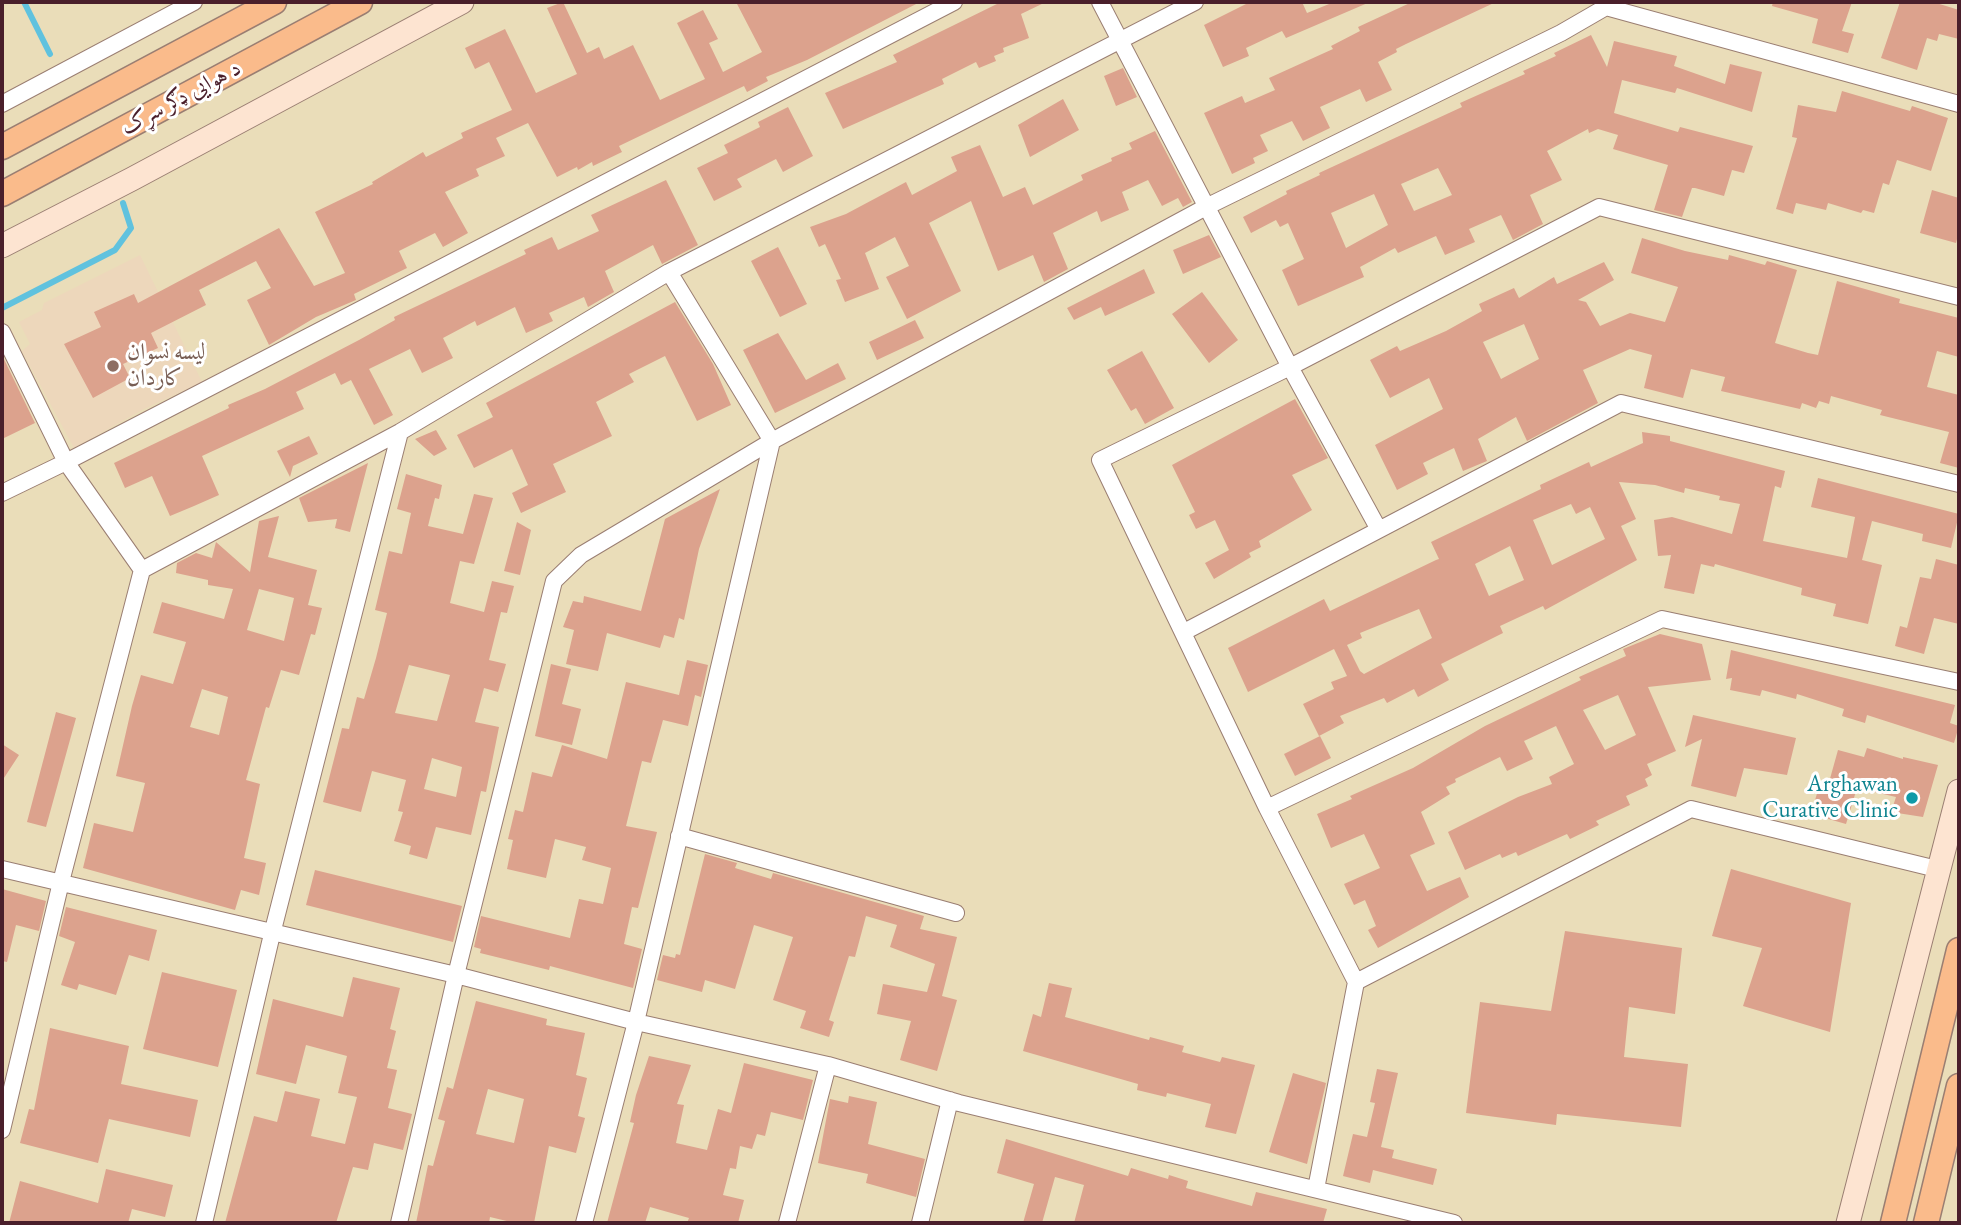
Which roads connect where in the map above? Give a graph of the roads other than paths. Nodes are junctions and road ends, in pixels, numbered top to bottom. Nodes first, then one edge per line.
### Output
1 (194, 2) edge
2 (274, 2) edge
3 (360, 2) edge
4 (462, 2) edge
5 (954, 2) edge
6 (1100, 2) edge
7 (1195, 2) edge
8 (1120, 40) junction
9 (2, 104) edge
10 (1959, 104) edge
11 (2, 147) edge
12 (2, 194) edge
13 (1206, 207) junction
14 (2, 246) edge
15 (669, 272) junction
16 (1959, 297) edge
17 (2, 332) edge
18 (1290, 367) junction
19 (400, 432) junction
20 (772, 440) junction
21 (66, 463) junction
22 (1959, 484) edge
23 (2, 493) edge
24 (1378, 528) junction
25 (142, 570) junction
26 (1184, 632) junction
27 (1959, 682) edge
28 (1959, 791) edge
29 (1267, 808) junction
30 (679, 836) junction
31 (2, 869) edge
32 (1941, 870) junction
33 (61, 883) junction
34 (956, 913) dead end
35 (272, 934) junction
36 (1959, 950) edge
37 (456, 975) junction
38 (1356, 982) junction
39 (636, 1022) junction
40 (828, 1065) junction
41 (1959, 1086) edge
42 (950, 1100) junction
43 (2, 1130) edge
44 (1316, 1189) junction
45 (204, 1223) edge
46 (399, 1223) edge
47 (584, 1223) edge
48 (787, 1223) edge
49 (920, 1223) edge
50 (1454, 1223) edge
51 (1849, 1223) edge
52 (1894, 1223) edge
53 (1926, 1223) edge

1 - 9 street
2 - 11 main road, د هوایی ډګر سړک
3 - 12 main road, د هوایی ډګر سړک
4 - 14 street
5 - 21 street
6 - 8 street
7 - 8 street
8 - 13 street
8 - 15 street
10 - 13 street
13 - 18 street
13 - 20 street
15 - 19 street
15 - 20 street
16 - 18 street
17 - 21 street
18 - 24 street
18 - 26 street
19 - 25 street
19 - 35 street
20 - 30 street
20 - 37 street
21 - 23 street
21 - 25 street
22 - 24 street
24 - 26 street
25 - 33 street
26 - 29 street
27 - 29 street
28 - 32 street
29 - 38 street
30 - 34 street
30 - 39 street
31 - 33 street
32 - 38 street
32 - 51 street
33 - 35 street
33 - 43 street
35 - 37 street
35 - 45 street
36 - 52 main road
37 - 39 street
37 - 46 street
38 - 44 street
39 - 40 street
39 - 47 street
40 - 42 street
40 - 48 street
41 - 53 main road
42 - 44 street
42 - 49 street
44 - 50 street

